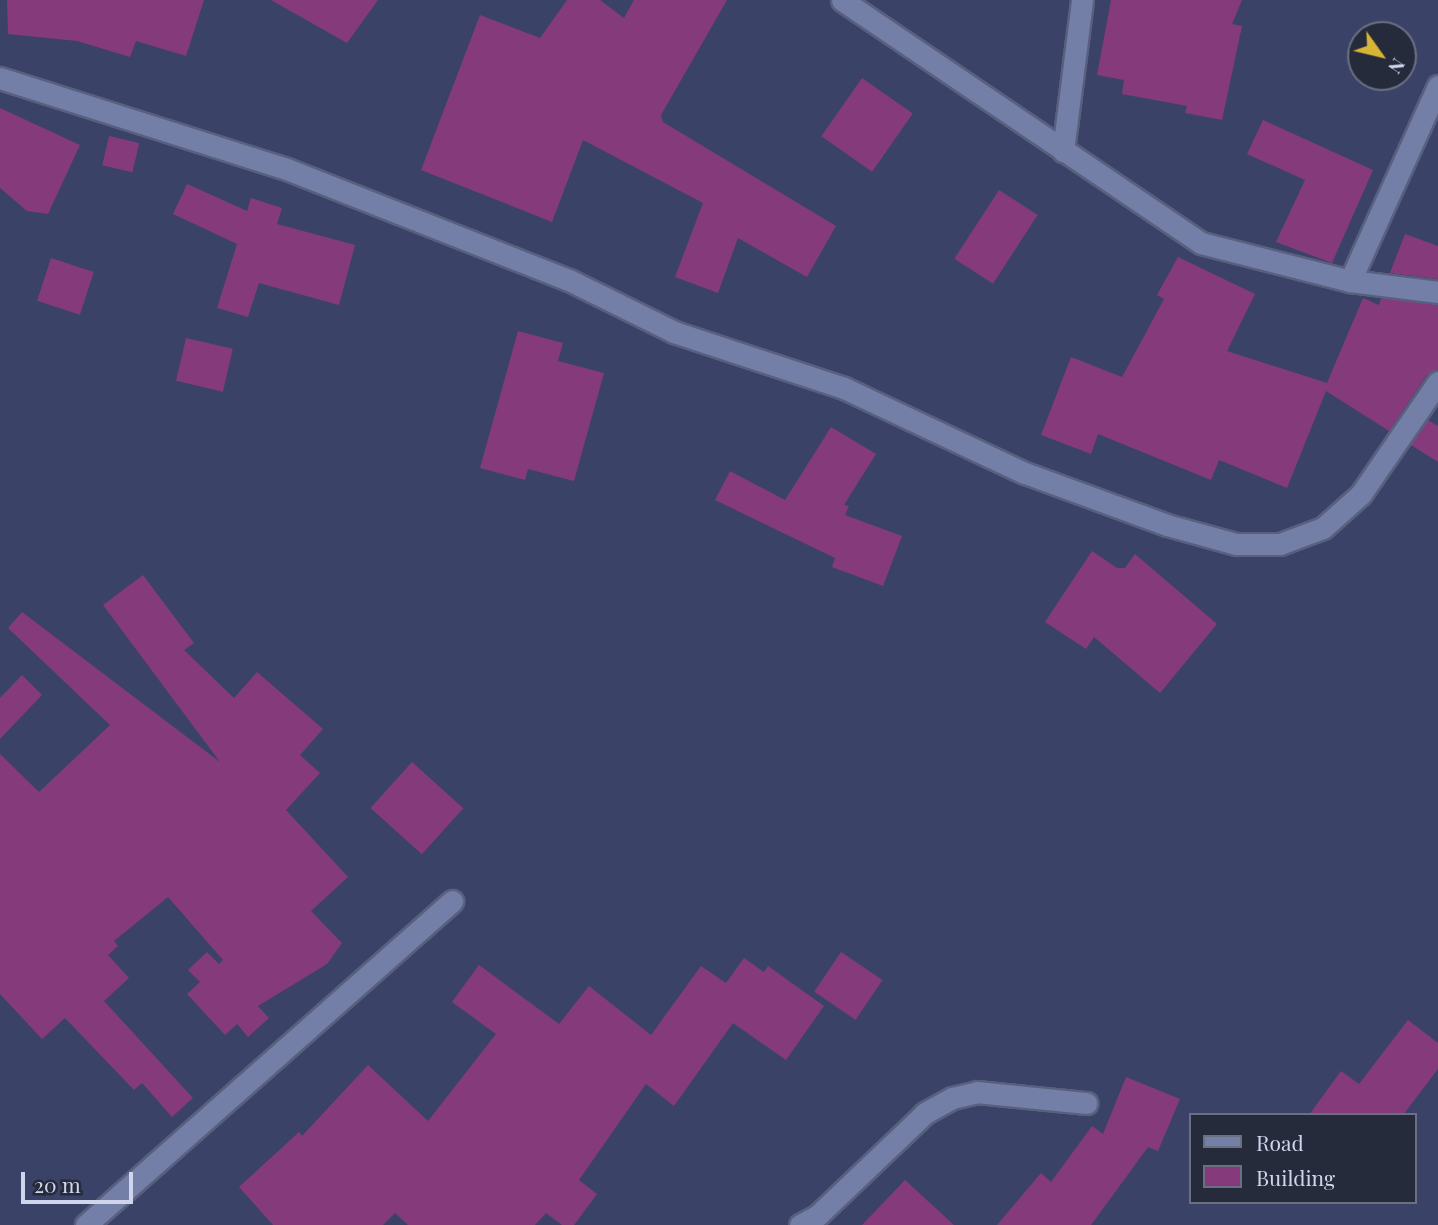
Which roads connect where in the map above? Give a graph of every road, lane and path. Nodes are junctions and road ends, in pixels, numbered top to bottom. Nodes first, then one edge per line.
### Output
1 (842, 0) edge
2 (1082, 0) edge
3 (0, 78) edge
4 (1438, 86) edge
5 (1063, 150) junction
6 (1350, 281) junction
7 (1438, 292) edge
8 (1438, 382) edge
9 (452, 901) dead end
10 (1086, 1103) dead end
11 (86, 1225) edge
12 (800, 1225) edge

1 - 5 street
2 - 5 street
3 - 8 street
4 - 6 street
5 - 6 street
6 - 7 street
9 - 11 street
10 - 12 street

